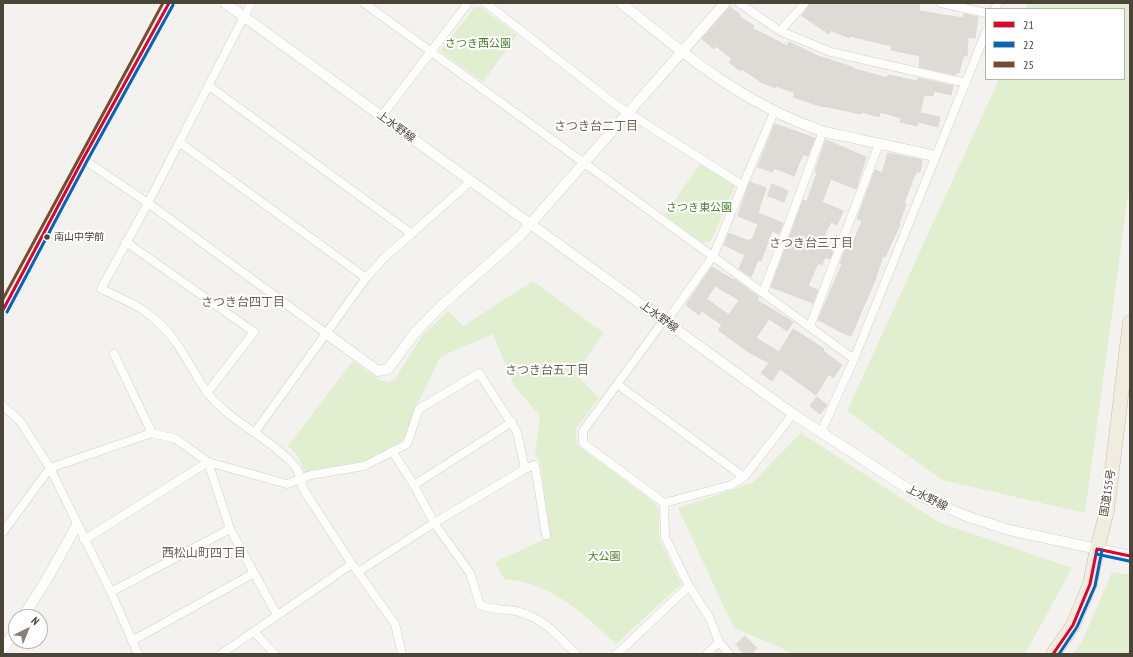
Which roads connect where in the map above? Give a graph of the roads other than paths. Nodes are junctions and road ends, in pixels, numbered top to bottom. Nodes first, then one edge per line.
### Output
1 (169, 3) edge
2 (225, 3) edge
3 (251, 3) edge
4 (364, 3) edge
5 (468, 3) edge
6 (486, 3) edge
7 (621, 3) edge
8 (725, 3) edge
9 (739, 3) edge
10 (805, 3) edge
11 (941, 3) edge
12 (985, 13) edge
13 (244, 17) junction
14 (780, 31) junction
15 (985, 35) edge
16 (430, 52) junction
17 (682, 52) junction
18 (966, 83) junction
19 (209, 86) junction
20 (627, 112) junction
21 (774, 112) junction
22 (381, 117) junction
23 (823, 131) junction
24 (179, 142) junction
25 (879, 144) junction
26 (935, 156) junction
27 (83, 158) junction
28 (584, 162) junction
29 (471, 181) junction
30 (742, 185) junction
31 (148, 203) junction
32 (532, 223) junction
33 (412, 234) junction
34 (126, 242) junction
35 (713, 256) junction
36 (366, 278) junction
37 (763, 293) junction
38 (3, 310) edge
39 (665, 321) junction
40 (1130, 322) edge
41 (810, 326) junction
42 (327, 334) junction
43 (114, 354) dead end
44 (854, 359) junction
45 (617, 384) junction
46 (207, 392) junction
47 (3, 406) edge
48 (793, 414) junction
49 (512, 422) junction
50 (254, 432) junction
51 (821, 432) junction
52 (152, 433) junction
53 (393, 452) junction
54 (208, 462) junction
55 (50, 468) junction
56 (525, 468) junction
57 (744, 477) junction
58 (301, 478) junction
59 (414, 485) junction
60 (664, 503) junction
61 (434, 523) junction
62 (77, 525) junction
63 (230, 529) junction
64 (3, 532) edge
65 (546, 535) dead end
66 (84, 540) junction
67 (1097, 548) junction
68 (1130, 556) edge
69 (352, 564) junction
70 (358, 572) junction
71 (254, 573) junction
72 (689, 586) junction
73 (111, 592) junction
74 (28, 609) edge
75 (277, 615) junction
76 (254, 632) junction
77 (132, 641) junction
78 (719, 642) junction
79 (138, 654) edge
80 (221, 654) edge
81 (275, 654) edge
82 (402, 654) edge
83 (576, 654) edge
84 (616, 654) edge
85 (707, 654) edge
86 (729, 654) edge
87 (1053, 654) edge

1 - 27 street
2 - 13 street, 上水野線
3 - 13 street
4 - 16 street
5 - 16 street
6 - 20 street
7 - 17 street
8 - 17 street
9 - 14 street
10 - 14 street
11 - 12 street
13 - 19 street
13 - 22 street, 上水野線
14 - 18 street
15 - 18 street
16 - 22 street
16 - 28 street
17 - 20 street
17 - 21 street
18 - 26 street
19 - 24 street
19 - 33 street
20 - 28 street
20 - 30 street
21 - 23 street
21 - 30 street
22 - 29 street, 上水野線
23 - 25 street
23 - 37 street
24 - 31 street
24 - 36 street
25 - 26 street
25 - 41 street
26 - 44 street
27 - 31 street
27 - 38 street
28 - 32 street
28 - 35 street
29 - 32 street, 上水野線
29 - 33 street
30 - 35 street
31 - 34 street
31 - 42 street
32 - 39 street, 上水野線
32 - 42 street
33 - 36 street
34 - 46 street
34 - 46 street
35 - 37 street
35 - 39 street
36 - 42 street
37 - 41 street
39 - 45 street
39 - 48 street, 上水野線
40 - 67 highway, 国道155号
41 - 44 street
42 - 50 street
43 - 52 street
44 - 51 street
45 - 57 street
45 - 60 street
46 - 50 street
47 - 55 street
48 - 51 street, 上水野線
48 - 57 street
49 - 53 street
49 - 56 street
49 - 59 street
50 - 58 street
51 - 67 street, 上水野線
52 - 54 street
52 - 55 street
53 - 58 street
53 - 59 street
54 - 58 street
54 - 63 street
54 - 66 street
55 - 62 street
55 - 64 street
56 - 61 street
56 - 65 street
57 - 60 street
58 - 69 street
59 - 61 street
60 - 72 street
61 - 70 street
61 - 83 street
62 - 66 street
62 - 74 street
63 - 71 street
63 - 73 street
66 - 73 street
67 - 68 street, 上水野線
67 - 87 highway, 国道155号
69 - 70 street
69 - 75 street
70 - 82 street
71 - 75 street
71 - 77 street
72 - 78 street
72 - 84 street
73 - 77 street
75 - 76 street
76 - 80 street
76 - 81 street
77 - 79 street
78 - 85 street
78 - 86 street

